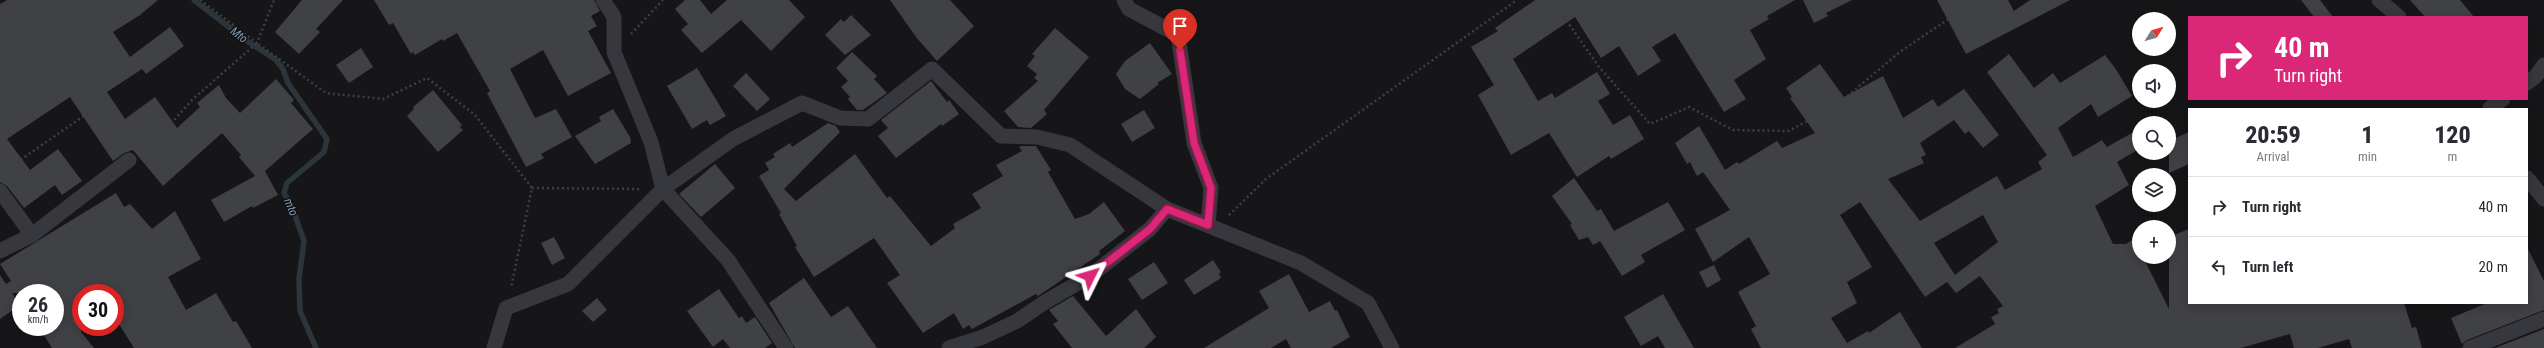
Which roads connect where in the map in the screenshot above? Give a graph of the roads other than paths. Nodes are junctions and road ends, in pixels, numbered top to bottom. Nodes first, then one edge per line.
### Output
1 (603, 0) edge
2 (1124, 0) edge
3 (2379, 0) edge
4 (2398, 16) edge
5 (2544, 66) edge
6 (2528, 82) edge
7 (2500, 100) edge
8 (2487, 105) edge
9 (129, 160) road end
10 (2528, 179) edge
11 (663, 189) junction
12 (0, 191) edge
13 (2544, 199) edge
14 (1167, 209) junction
15 (1212, 226) junction
16 (32, 234) junction
17 (0, 251) edge
18 (2544, 319) edge
19 (494, 348) edge
20 (786, 348) edge
21 (949, 348) edge
22 (1392, 348) edge
23 (2470, 348) edge

1 - 11 street
2 - 15 street
3 - 4 street
5 - 6 street
7 - 8 street
9 - 16 street
10 - 13 street
11 - 14 street
11 - 19 street
11 - 20 street
12 - 16 street
14 - 15 street
14 - 21 street
15 - 22 street
16 - 17 street
18 - 23 street

